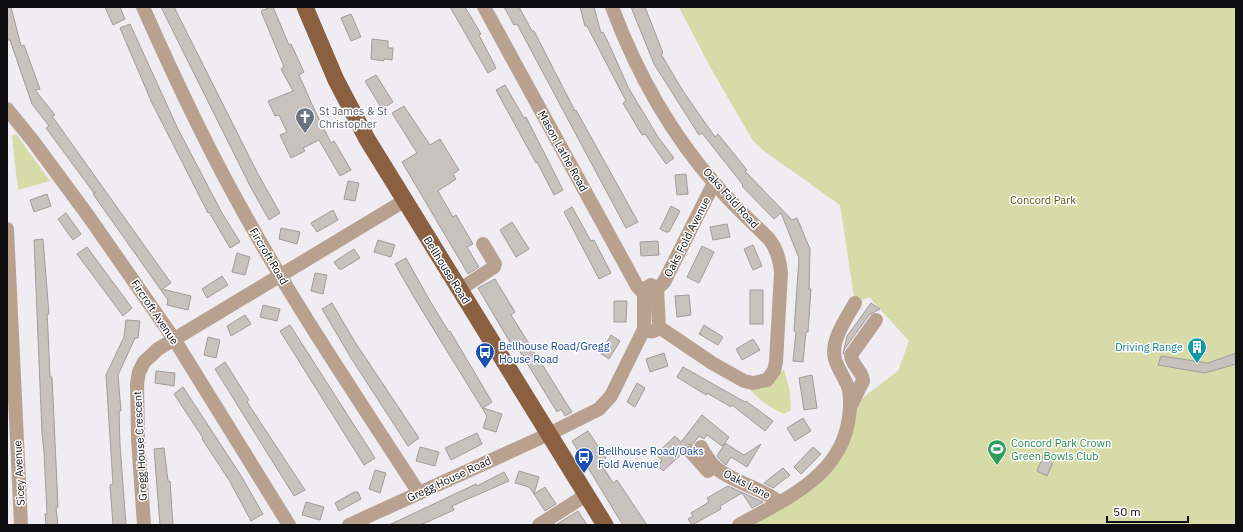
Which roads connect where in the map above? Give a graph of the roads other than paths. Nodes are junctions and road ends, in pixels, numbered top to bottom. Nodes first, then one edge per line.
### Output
1 (143, 7) edge
2 (484, 7) edge
3 (612, 7) edge
4 (309, 9) edge
5 (7, 109) edge
6 (714, 183) junction
7 (404, 201) junction
8 (7, 229) edge
9 (483, 244) dead end
10 (280, 274) junction
11 (8, 278) edge
12 (459, 290) junction
13 (651, 292) junction
14 (855, 303) dead end
15 (876, 320) dead end
16 (659, 327) junction
17 (644, 329) junction
18 (174, 339) junction
19 (850, 408) junction
20 (549, 434) junction
21 (696, 450) dead end
22 (419, 492) junction
23 (586, 495) junction
24 (779, 502) junction
25 (21, 525) edge
26 (144, 525) edge
27 (289, 525) edge
28 (349, 525) edge
29 (539, 525) edge
30 (605, 525) edge
31 (739, 525) edge

1 - 10 street, Fircroft Road
2 - 13 street, Mason Lathe Road
3 - 6 street, Oaks Fold Road
4 - 7 main road, Bellhouse Road
5 - 18 street, Fircroft Avenue
6 - 13 street, Oaks Fold Avenue
6 - 16 street, Oaks Fold Road
7 - 10 street, Gregg House Crescent
7 - 12 main road, Bellhouse Road
8 - 11 street, Sicey Avenue
9 - 12 street
10 - 18 street, Gregg House Crescent
10 - 22 street, Fircroft Road
11 - 25 street, Sicey Avenue
12 - 20 main road, Bellhouse Road
13 - 16 street, Oaks Fold Avenue
13 - 17 street
14 - 19 street, Oaks Lane
15 - 19 street
16 - 17 street
17 - 20 street
18 - 26 street, Gregg House Crescent
18 - 27 street, Fircroft Avenue
19 - 24 street, Oaks Lane
20 - 22 street, Gregg House Road
20 - 23 main road, Bellhouse Road
21 - 24 street, Oaks Lane
22 - 28 street, Gregg House Road
23 - 29 street
23 - 30 main road, Bellhouse Road
24 - 31 street, Oaks Lane

